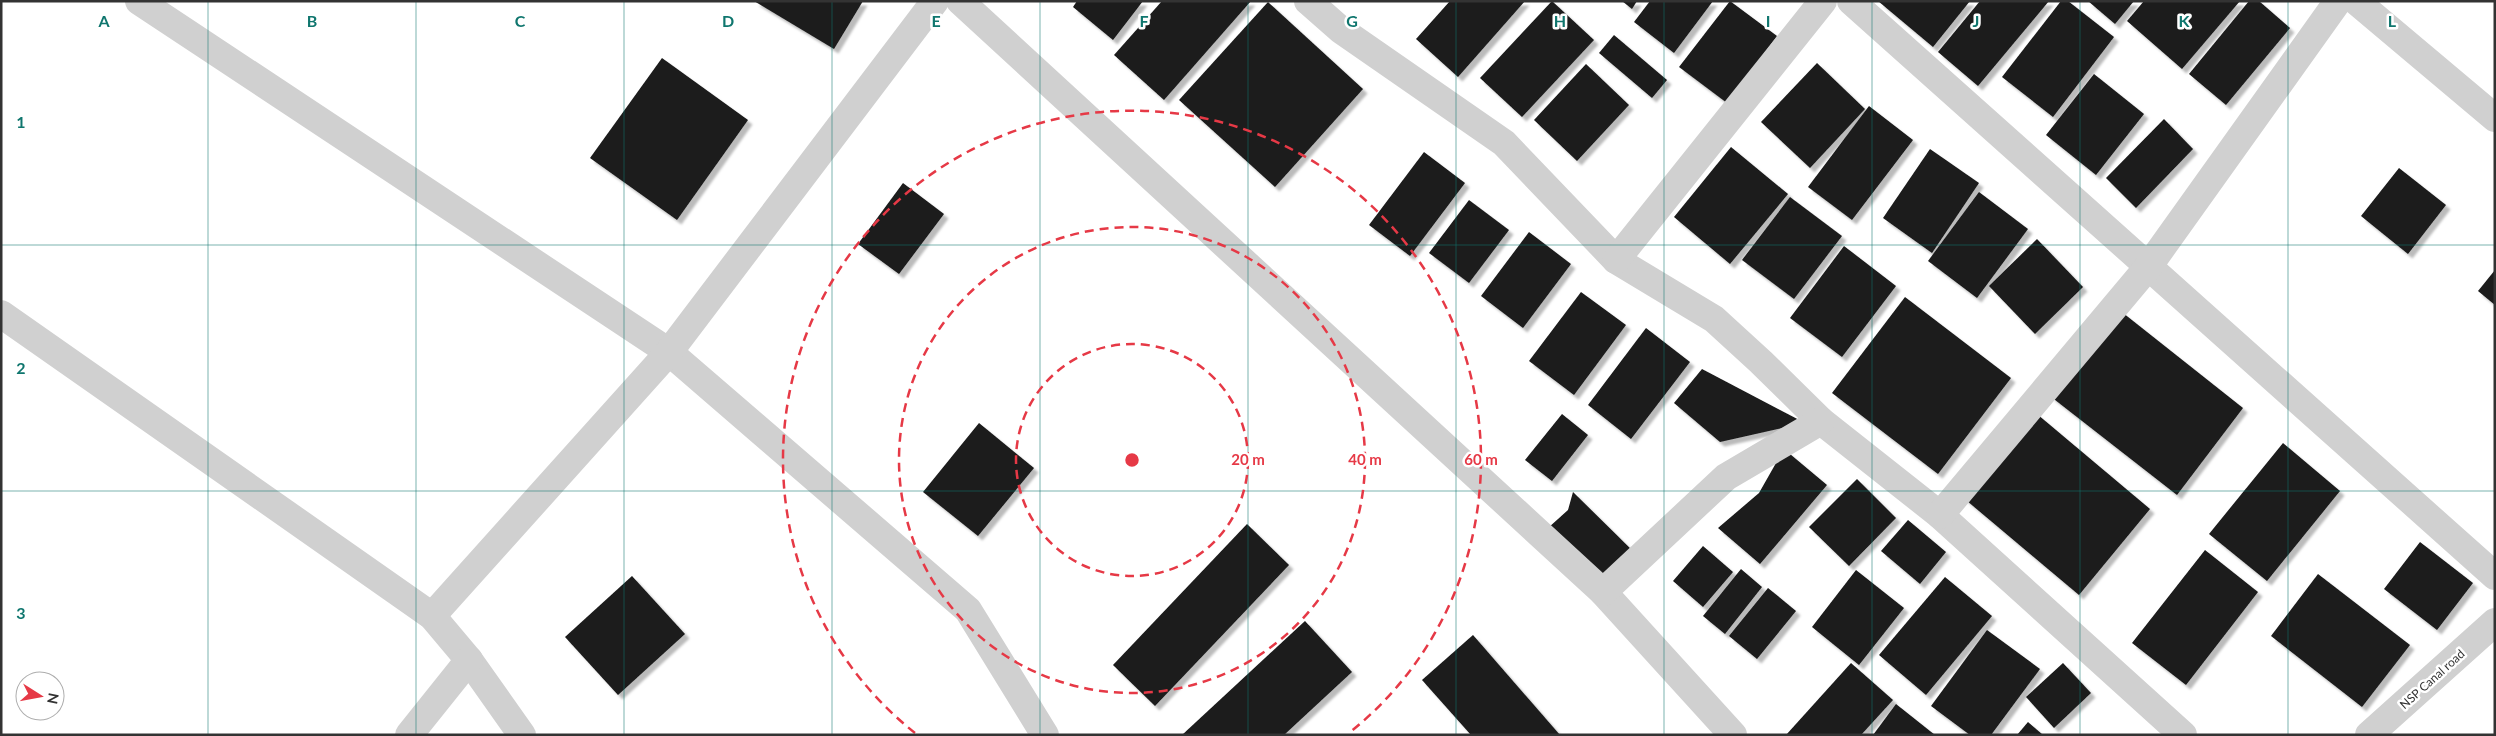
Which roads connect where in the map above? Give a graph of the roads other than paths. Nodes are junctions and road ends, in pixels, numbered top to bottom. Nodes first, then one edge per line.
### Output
1 (139, 1) edge
2 (935, 1) edge
3 (960, 1) edge
4 (1308, 1) edge
5 (1823, 1) edge
6 (1851, 1) edge
7 (2338, 1) edge
8 (2356, 1) edge
9 (2495, 118) edge
10 (1616, 260) junction
11 (2148, 267) junction
12 (1, 314) edge
13 (669, 352) junction
14 (1821, 422) junction
15 (1940, 515) junction
16 (2495, 576) edge
17 (1603, 592) junction
18 (432, 616) junction
19 (2495, 622) edge
20 (469, 660) junction
21 (409, 735) edge
22 (522, 735) edge
23 (1045, 735) edge
24 (1733, 735) edge
25 (2182, 735) edge
26 (2369, 735) edge

1 - 13 street
2 - 13 street
3 - 17 street
4 - 10 street
5 - 10 street
6 - 11 street
7 - 11 street
8 - 9 street
10 - 14 street
11 - 15 street
11 - 16 street
12 - 18 street
13 - 18 street
13 - 23 street
14 - 15 street
14 - 17 street
15 - 25 street
17 - 24 street
18 - 20 street
19 - 26 street, NSP Canal road
20 - 21 street
20 - 22 street

